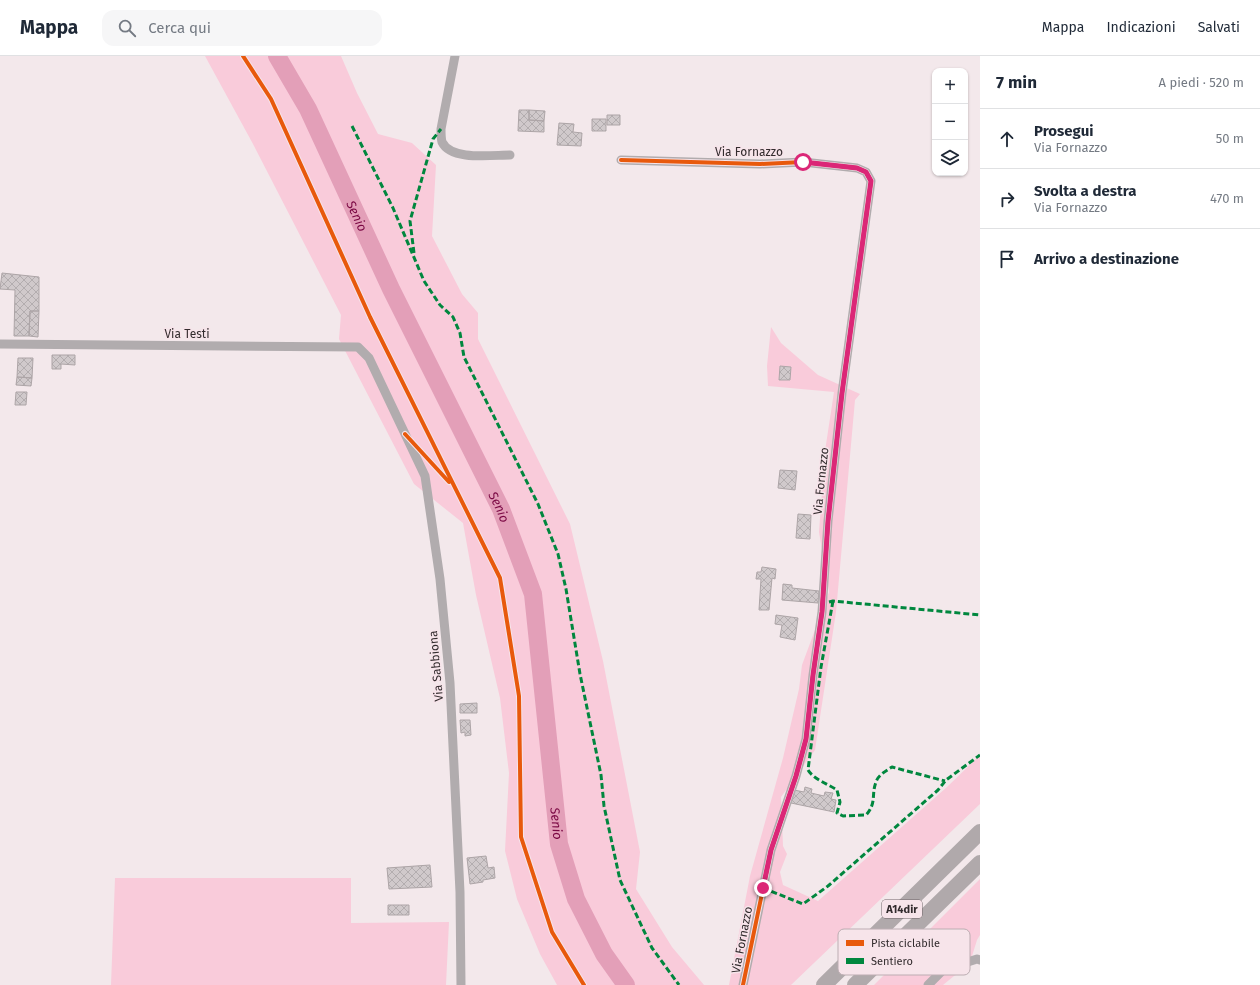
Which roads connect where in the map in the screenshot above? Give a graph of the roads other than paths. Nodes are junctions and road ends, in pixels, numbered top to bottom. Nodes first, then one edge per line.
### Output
1 (455, 56) edge
2 (510, 155) dead end
3 (621, 160) dead end
4 (0, 344) edge
5 (369, 358) joint
6 (980, 832) edge
7 (980, 863) edge
8 (881, 929) edge
9 (912, 929) edge
10 (980, 960) edge
11 (970, 961) edge
12 (838, 971) edge
13 (865, 975) edge
14 (938, 975) edge
15 (461, 985) edge
16 (743, 985) edge
17 (824, 985) edge
18 (855, 985) edge
19 (928, 985) edge

1 - 2 street
3 - 16 street, Via Fornazzo
4 - 5 street, Via Testi
5 - 15 street, Via Sabbiona
6 - 8 highway, A14dir
7 - 9 highway, A14dir
10 - 11 street
12 - 17 highway, A14dir
13 - 18 highway, A14dir
14 - 19 street

